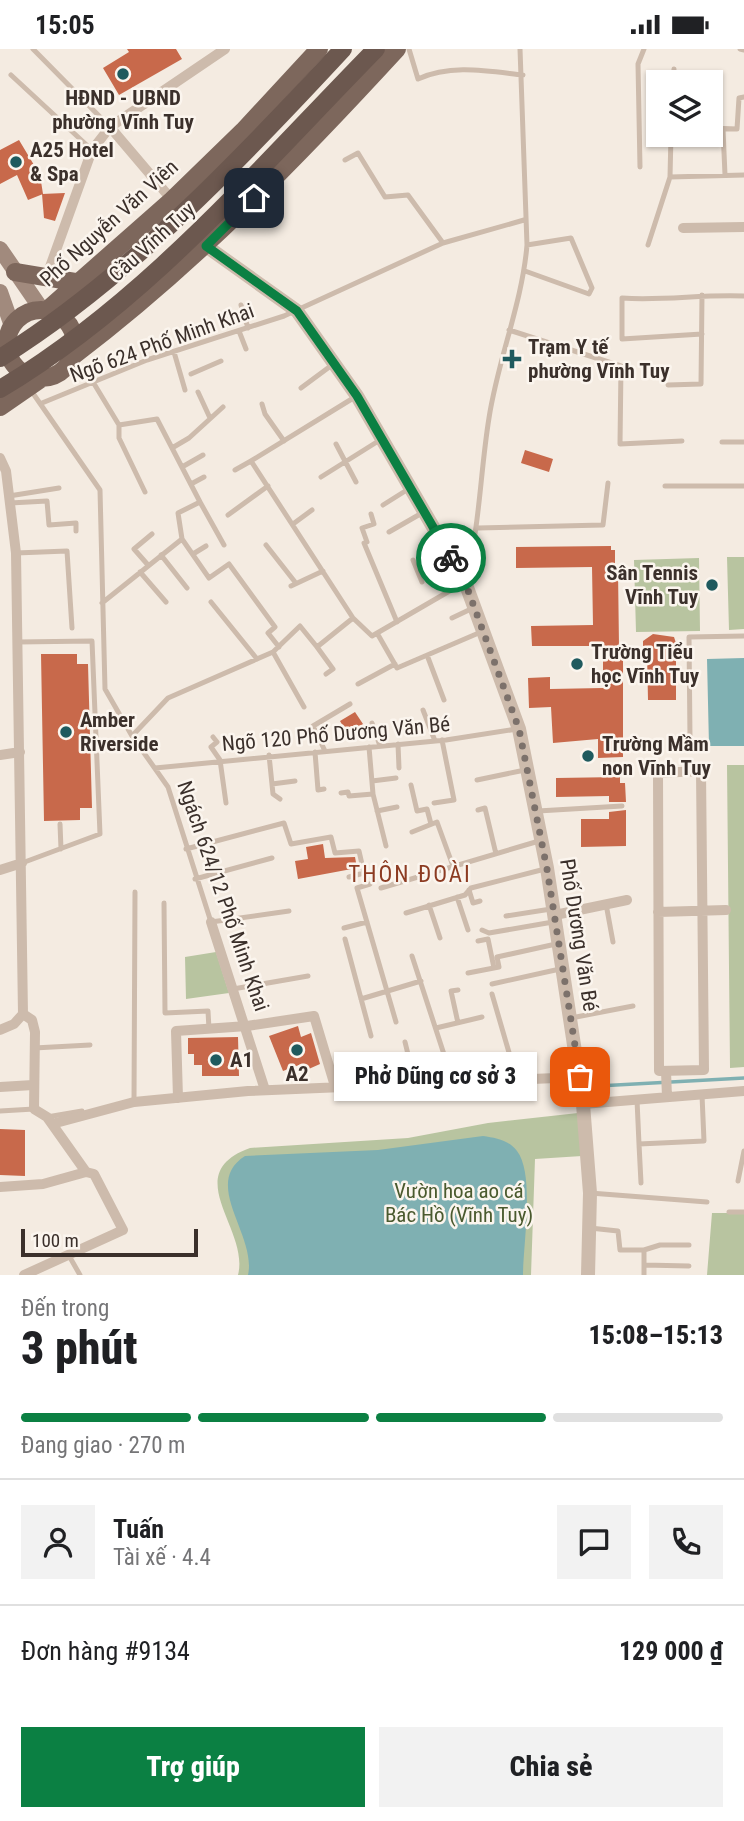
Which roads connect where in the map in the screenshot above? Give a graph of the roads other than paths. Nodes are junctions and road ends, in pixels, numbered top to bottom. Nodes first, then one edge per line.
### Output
1 (33, 49) edge
2 (225, 49) edge
3 (319, 49) edge
4 (343, 49) edge
5 (376, 49) edge
6 (397, 49) edge
7 (409, 49) edge
8 (520, 49) edge
9 (644, 49) edge
10 (302, 67) junction
11 (11, 75) dead end
12 (523, 75) junction
13 (744, 97) edge
14 (268, 103) junction
15 (348, 103) junction
16 (110, 127) junction
17 (723, 129) joint
18 (312, 140) junction
19 (671, 147) edge
20 (92, 150) junction
21 (345, 160) dead end
22 (640, 167) dead end
23 (725, 175) junction
24 (744, 175) edge
25 (670, 177) junction
26 (172, 200) junction
27 (524, 220) junction
28 (744, 227) edge
29 (683, 228) dead end
30 (443, 243) junction
31 (648, 245) dead end
32 (206, 246) junction
33 (527, 246) junction
34 (0, 249) edge
35 (525, 271) junction
36 (15, 272) junction
37 (46, 278) junction
38 (75, 282) junction
39 (0, 292) edge
40 (702, 295) junction
41 (744, 296) edge
42 (241, 305) dead end
43 (44, 310) junction
44 (297, 311) junction
45 (248, 328) junction
46 (8, 330) edge
47 (509, 330) junction
48 (239, 331) junction
49 (702, 334) junction
50 (192, 337) dead end
51 (195, 345) junction
52 (246, 349) dead end
53 (174, 352) junction
54 (73, 356) junction
55 (0, 358) edge
56 (221, 361) dead end
57 (335, 363) junction
58 (180, 371) junction
59 (93, 382) junction
60 (668, 385) dead end
61 (37, 388) junction
62 (301, 388) dead end
63 (0, 389) edge
64 (185, 390) dead end
65 (198, 392) dead end
66 (357, 396) junction
67 (262, 404) dead end
68 (0, 407) edge
69 (223, 407) dead end
70 (210, 418) junction
71 (119, 425) junction
72 (383, 438) junction
73 (284, 440) junction
74 (682, 441) dead end
75 (722, 442) dead end
76 (744, 442) edge
77 (336, 444) dead end
78 (172, 448) junction
79 (203, 455) dead end
80 (0, 458) edge
81 (251, 461) junction
82 (345, 461) junction
83 (182, 467) junction
84 (235, 470) dead end
85 (204, 477) dead end
86 (321, 477) dead end
87 (356, 482) dead end
88 (608, 483) dead end
89 (191, 484) junction
90 (268, 486) junction
91 (665, 486) dead end
92 (744, 486) edge
93 (411, 487) junction
94 (59, 488) dead end
95 (145, 492) dead end
96 (10, 500) junction
97 (200, 502) junction
98 (383, 505) dead end
99 (312, 510) dead end
100 (425, 512) junction
101 (371, 514) dead end
102 (228, 515) dead end
103 (293, 524) junction
104 (478, 528) junction
105 (76, 531) dead end
106 (389, 532) dead end
107 (152, 534) dead end
108 (182, 539) junction
109 (224, 545) dead end
110 (266, 545) dead end
111 (206, 546) dead end
112 (16, 553) junction
113 (193, 554) junction
114 (161, 555) junction
115 (413, 560) dead end
116 (452, 560) junction
117 (148, 565) junction
118 (323, 571) junction
119 (140, 572) junction
120 (465, 582) junction
121 (187, 588) dead end
122 (166, 602) dead end
123 (211, 602) dead end
124 (102, 603) junction
125 (474, 607) junction
126 (353, 618) junction
127 (452, 618) dead end
128 (397, 622) junction
129 (72, 628) dead end
130 (483, 631) junction
131 (377, 633) junction
132 (744, 636) edge
133 (18, 642) junction
134 (279, 647) junction
135 (317, 647) junction
136 (273, 652) junction
137 (427, 655) junction
138 (257, 659) junction
139 (395, 664) junction
140 (327, 674) dead end
141 (358, 684) dead end
142 (444, 700) dead end
143 (349, 704) dead end
144 (304, 707) dead end
145 (423, 710) dead end
146 (372, 723) dead end
147 (519, 729) junction
148 (132, 736) junction
149 (213, 737) dead end
150 (690, 739) dead end
151 (438, 740) junction
152 (398, 744) junction
153 (380, 746) junction
154 (369, 747) junction
155 (325, 751) junction
156 (20, 752) junction
157 (315, 752) junction
158 (0, 755) edge
159 (269, 755) junction
160 (220, 760) junction
161 (155, 768) junction
162 (399, 768) dead end
163 (528, 769) junction
164 (396, 778) dead end
165 (477, 780) dead end
166 (295, 781) dead end
167 (372, 781) junction
168 (272, 784) junction
169 (411, 785) dead end
170 (324, 789) dead end
171 (341, 793) dead end
172 (373, 794) junction
173 (280, 799) dead end
174 (226, 803) dead end
175 (434, 803) dead end
176 (622, 806) dead end
177 (397, 807) dead end
178 (478, 810) dead end
179 (377, 811) junction
180 (536, 811) junction
181 (60, 824) dead end
182 (431, 824) junction
183 (412, 832) dead end
184 (542, 841) junction
185 (386, 846) dead end
186 (61, 849) junction
187 (186, 849) junction
188 (496, 854) junction
189 (272, 858) dead end
190 (22, 863) junction
191 (453, 866) junction
192 (547, 869) junction
193 (0, 870) edge
194 (349, 877) dead end
195 (195, 879) junction
196 (370, 884) dead end
197 (381, 888) dead end
198 (469, 890) junction
199 (135, 892) dead end
200 (457, 897) junction
201 (627, 900) dead end
202 (480, 901) dead end
203 (164, 903) dead end
204 (606, 904) junction
205 (429, 905) junction
206 (726, 910) dead end
207 (289, 911) dead end
208 (703, 911) junction
209 (658, 912) junction
210 (406, 913) dead end
211 (555, 915) junction
212 (506, 916) dead end
213 (211, 922) junction
214 (367, 922) junction
215 (344, 928) dead end
216 (468, 930) dead end
217 (482, 930) dead end
218 (439, 938) dead end
219 (345, 939) dead end
220 (478, 941) dead end
221 (613, 942) dead end
222 (559, 944) junction
223 (412, 956) dead end
224 (492, 968) junction
225 (563, 968) junction
226 (468, 973) dead end
227 (308, 976) dead end
228 (421, 981) junction
229 (233, 989) junction
230 (492, 989) junction
231 (458, 990) dead end
232 (387, 991) junction
233 (361, 999) junction
234 (633, 1006) dead end
235 (23, 1014) junction
236 (482, 1017) dead end
237 (571, 1019) junction
238 (396, 1022) dead end
239 (458, 1023) junction
240 (247, 1026) junction
241 (515, 1027) dead end
242 (436, 1028) junction
243 (209, 1029) junction
244 (505, 1029) junction
245 (0, 1030) edge
246 (371, 1037) dead end
247 (405, 1042) dead end
248 (90, 1045) dead end
249 (34, 1048) junction
250 (580, 1077) junction
251 (517, 1080) junction
252 (453, 1082) junction
253 (415, 1083) junction
254 (33, 1085) junction
255 (667, 1085) junction
256 (335, 1086) junction
257 (0, 1087) edge
258 (265, 1090) junction
259 (744, 1091) edge
260 (702, 1095) junction
261 (177, 1098) junction
262 (637, 1100) junction
263 (134, 1103) junction
264 (583, 1104) junction
265 (34, 1109) junction
266 (88, 1110) dead end
267 (0, 1111) edge
268 (49, 1121) junction
269 (639, 1144) junction
270 (744, 1151) edge
271 (86, 1172) junction
272 (738, 1181) dead end
273 (640, 1183) dead end
274 (0, 1187) edge
275 (590, 1193) junction
276 (707, 1202) dead end
277 (729, 1212) dead end
278 (744, 1212) edge
279 (590, 1228) junction
280 (689, 1245) dead end
281 (644, 1250) junction
282 (68, 1254) junction
283 (644, 1265) junction
284 (689, 1266) dead end
285 (45, 1271) edge
286 (24, 1275) edge
287 (80, 1275) edge
288 (588, 1275) edge
289 (644, 1275) edge

1 - 16 lane
2 - 16 street
3 - 10 main road, Phố Nguyễn Văn Viên
4 - 55 highway, Cầu Vĩnh Tuy, bridge
5 - 63 highway, Cầu Vĩnh Tuy, bridge
6 - 15 main road
7 - 12 lane
8 - 12 lane
9 - 22 lane
10 - 14 main road, Phố Nguyễn Văn Viên
10 - 15 main road
11 - 20 lane
12 - 27 lane
13 - 17 lane
14 - 18 main road
14 - 26 main road, Phố Nguyễn Văn Viên
15 - 18 main road
16 - 20 street
16 - 26 street
17 - 23 lane
18 - 32 main road
19 - 25 lane
20 - 37 street
21 - 30 lane
23 - 24 lane
23 - 25 lane
25 - 31 lane
26 - 38 main road, Phố Nguyễn Văn Viên
27 - 30 lane, Ngõ 624 Phố Minh Khai
27 - 33 lane
28 - 29 street
30 - 44 lane, Ngõ 624 Phố Minh Khai
32 - 44 street, Phố Dương Văn Bé
32 - 54 main road
33 - 35 lane
33 - 35 lane
34 - 36 main road
35 - 47 lane
36 - 37 main road
36 - 43 main road
37 - 38 main road
38 - 43 main road, Phố Nguyễn Văn Viên
39 - 46 main road
40 - 41 lane
40 - 49 lane
40 - 49 lane
42 - 45 lane
43 - 46 main road
43 - 54 main road
44 - 45 lane, Ngõ 624 Phố Minh Khai
44 - 57 street, Phố Dương Văn Bé
45 - 48 lane, Ngõ 624 Phố Minh Khai
46 - 61 main road
47 - 74 lane
47 - 104 lane
48 - 51 lane, Ngõ 624 Phố Minh Khai
48 - 52 lane
49 - 60 lane
50 - 51 lane
51 - 53 lane, Ngõ 624 Phố Minh Khai
53 - 58 lane
53 - 59 lane, Ngõ 624 Phố Minh Khai
54 - 61 main road
56 - 58 lane
57 - 62 lane
57 - 66 street, Phố Dương Văn Bé
58 - 64 lane
59 - 61 lane, Ngõ 624 Phố Minh Khai
59 - 71 lane
61 - 68 main road
61 - 124 lane, Ngách 624/12 Phố Minh Khai
65 - 70 lane
66 - 72 street, Phố Dương Văn Bé
66 - 73 lane
67 - 73 lane
69 - 70 lane
70 - 78 lane
71 - 78 lane
71 - 95 lane
72 - 82 lane
72 - 93 street, Phố Dương Văn Bé
73 - 81 lane
75 - 76 lane
77 - 82 lane
78 - 83 lane
79 - 83 lane
80 - 96 street
81 - 84 lane
81 - 90 lane
82 - 86 lane
82 - 87 lane
83 - 89 lane
85 - 89 lane
88 - 104 lane
89 - 97 lane
90 - 102 lane
90 - 103 lane
91 - 92 lane
93 - 98 lane
93 - 100 street, Phố Dương Văn Bé
94 - 96 lane
96 - 105 lane
96 - 112 street
97 - 108 lane
97 - 109 lane
99 - 103 lane
100 - 106 lane
100 - 116 street, Phố Dương Văn Bé
101 - 128 lane
103 - 118 lane
104 - 120 lane
107 - 117 lane
108 - 113 lane
108 - 114 lane
110 - 118 lane
111 - 113 lane
112 - 129 lane
112 - 133 street
113 - 134 lane
114 - 117 lane
114 - 121 lane
115 - 116 lane
116 - 120 street, Phố Dương Văn Bé
117 - 119 lane
118 - 126 lane
119 - 122 lane
119 - 124 lane
120 - 125 street, Phố Dương Văn Bé
120 - 128 lane
123 - 138 lane
124 - 148 lane, Ngách 624/12 Phố Minh Khai
125 - 127 lane
125 - 130 street, Phố Dương Văn Bé
126 - 131 lane
126 - 135 lane
128 - 131 lane
130 - 137 lane
130 - 147 street, Phố Dương Văn Bé
131 - 139 lane
132 - 150 lane
133 - 156 street
133 - 186 lane
134 - 135 lane
134 - 136 lane
135 - 140 lane
136 - 138 lane
136 - 144 lane
137 - 139 lane
137 - 142 lane
138 - 148 lane
139 - 141 lane
143 - 155 lane
145 - 151 lane
146 - 153 lane
147 - 151 lane, Ngõ 120 Phố Dương Văn Bé
147 - 163 street, Phố Dương Văn Bé
148 - 161 lane, Ngách 624/12 Phố Minh Khai
149 - 160 lane
151 - 152 lane, Ngõ 120 Phố Dương Văn Bé
151 - 175 lane
152 - 153 lane, Ngõ 120 Phố Dương Văn Bé
152 - 162 lane
153 - 154 lane, Ngõ 120 Phố Dương Văn Bé
154 - 155 lane, Ngõ 120 Phố Dương Văn Bé
154 - 167 lane
155 - 157 lane, Ngõ 120 Phố Dương Văn Bé
156 - 158 street
156 - 190 street
157 - 159 lane, Ngõ 120 Phố Dương Văn Bé
157 - 170 lane
159 - 160 lane, Ngõ 120 Phố Dương Văn Bé
159 - 168 lane
160 - 161 lane, Ngõ 120 Phố Dương Văn Bé
160 - 174 lane
161 - 187 lane, Ngách 624/12 Phố Minh Khai
163 - 165 lane
163 - 180 street, Phố Dương Văn Bé
164 - 167 lane
166 - 168 lane
167 - 172 lane
168 - 173 lane
169 - 182 lane
171 - 172 lane
172 - 179 lane
176 - 180 lane
177 - 179 lane
178 - 188 lane
179 - 185 lane
180 - 184 street, Phố Dương Văn Bé
181 - 186 lane
182 - 183 lane
182 - 191 lane
184 - 188 lane
184 - 192 street, Phố Dương Văn Bé
186 - 190 lane
187 - 194 lane
187 - 195 lane, Ngách 624/12 Phố Minh Khai
188 - 191 lane
189 - 195 lane
190 - 193 street
190 - 235 street
191 - 197 lane
192 - 198 lane
192 - 211 street, Phố Dương Văn Bé
195 - 213 lane, Ngách 624/12 Phố Minh Khai
196 - 214 lane
198 - 200 lane
198 - 202 lane
199 - 263 lane
200 - 205 lane
200 - 216 lane
201 - 204 street
203 - 243 lane
204 - 211 street
204 - 221 lane
205 - 210 lane
205 - 218 lane
206 - 208 street
207 - 213 lane
208 - 209 street
208 - 209 street
208 - 255 street
209 - 255 street
211 - 212 lane
211 - 217 lane
211 - 222 street, Phố Dương Văn Bé
213 - 229 street, Ngách 624/12 Phố Minh Khai
214 - 215 lane
214 - 232 lane
219 - 233 lane
220 - 224 lane
222 - 224 lane
222 - 225 street, Phố Dương Văn Bé
223 - 228 lane
224 - 226 lane
224 - 230 lane
225 - 230 lane
225 - 237 street, Phố Dương Văn Bé
227 - 229 lane
228 - 232 lane
228 - 242 lane
229 - 240 street, Ngách 624/12 Phố Minh Khai
230 - 244 lane
231 - 239 lane
232 - 233 lane
232 - 238 lane
233 - 246 lane
234 - 237 lane
235 - 245 street
235 - 249 street
236 - 239 lane
237 - 250 street, Phố Dương Văn Bé
239 - 242 lane
240 - 243 street
240 - 256 street
240 - 258 street, Ngách 624/12 Phố Minh Khai
241 - 244 lane
242 - 252 lane
243 - 261 street
244 - 251 lane
247 - 253 lane
248 - 249 lane
249 - 254 street
250 - 251 street
250 - 264 street, Phố Dương Văn Bé
251 - 252 street
252 - 253 street
253 - 256 street
254 - 257 street
254 - 265 street
255 - 260 street
255 - 262 street
256 - 258 street
258 - 261 street
259 - 260 street
260 - 269 lane
261 - 263 street
262 - 264 street
262 - 269 lane
263 - 268 street
264 - 275 street, Phố Dương Văn Bé
265 - 267 lane
265 - 268 street
266 - 268 lane
268 - 271 street
269 - 273 lane
270 - 272 lane
271 - 274 street
271 - 282 street
275 - 276 lane
275 - 279 street, Phố Dương Văn Bé
277 - 278 lane
279 - 281 lane
279 - 288 street, Phố Dương Văn Bé
280 - 281 lane
281 - 283 lane
282 - 285 street
282 - 287 lane
283 - 284 lane
283 - 289 lane
285 - 286 street

